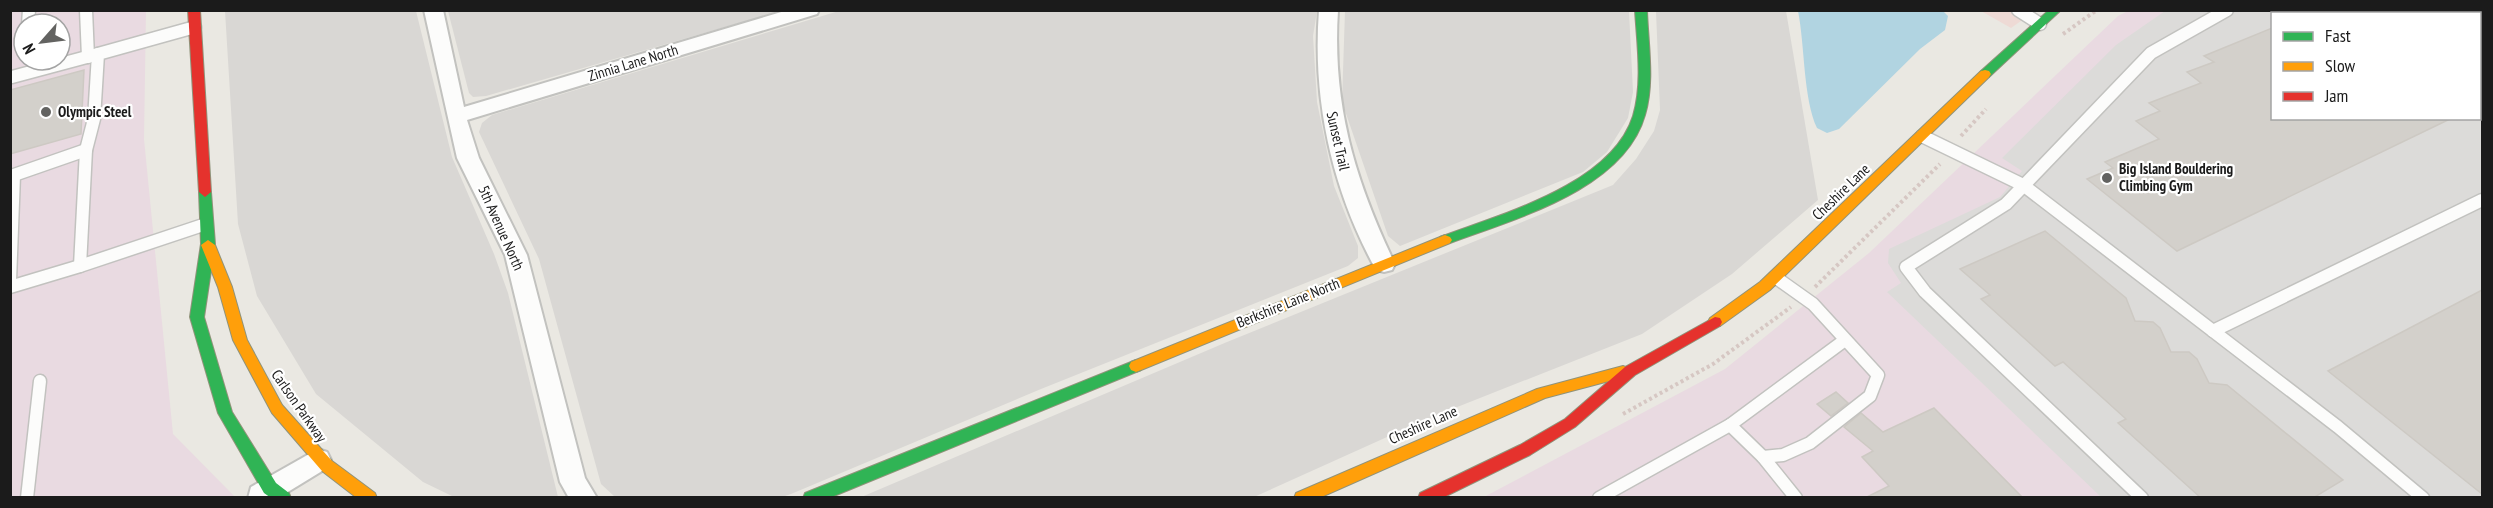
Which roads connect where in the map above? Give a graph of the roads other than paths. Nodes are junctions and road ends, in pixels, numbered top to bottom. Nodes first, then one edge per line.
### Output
1 (86, 10) edge
2 (194, 10) edge
3 (433, 10) edge
4 (810, 10) edge
5 (1329, 10) edge
6 (1641, 10) edge
7 (2018, 10) edge
8 (2056, 10) edge
9 (2227, 10) edge
10 (2040, 24) junction
11 (195, 27) junction
12 (93, 56) junction
13 (26, 73) joint
14 (12, 77) dead end
15 (456, 116) junction
16 (1923, 136) junction
17 (86, 150) junction
18 (2023, 185) junction
19 (2482, 200) edge
20 (207, 224) junction
21 (208, 244) junction
22 (1384, 264) junction
23 (80, 266) junction
24 (1775, 277) junction
25 (10, 281) edge
26 (10, 287) edge
27 (2213, 331) junction
28 (1845, 340) junction
29 (1630, 371) junction
30 (40, 381) dead end
31 (1730, 425) junction
32 (1763, 457) junction
33 (318, 460) junction
34 (578, 490) edge
35 (270, 494) edge
36 (1321, 494) edge
37 (27, 498) edge
38 (369, 498) edge
39 (811, 498) edge
40 (1302, 498) edge
41 (1426, 498) edge
42 (1599, 498) edge
43 (1796, 498) edge
44 (2142, 498) edge
45 (2423, 498) edge

1 - 12 lane
2 - 11 street, Carlson Parkway
3 - 15 street, 5th Avenue North
4 - 15 street, Zinnia Lane North
5 - 22 street, Sunset Trail
6 - 22 street, Berkshire Lane North
7 - 10 lane
8 - 10 street, Cheshire Lane
9 - 18 lane
10 - 16 street, Cheshire Lane
11 - 12 lane
11 - 20 street, Carlson Parkway
12 - 13 lane
12 - 17 lane
13 - 14 lane
15 - 34 street, 5th Avenue North
16 - 18 lane
16 - 24 street, Cheshire Lane
17 - 23 lane
17 - 25 lane
18 - 27 lane
18 - 44 lane
19 - 27 lane
20 - 21 street, Carlson Parkway
20 - 23 lane
21 - 33 street, Carlson Parkway
21 - 35 street, Carlson Parkway
22 - 39 street, Berkshire Lane North
23 - 26 lane
24 - 28 lane
24 - 29 street, Cheshire Lane
27 - 45 lane
28 - 31 lane
28 - 32 lane
29 - 36 street, Cheshire Lane
29 - 41 street, Cheshire Lane
30 - 37 lane
31 - 32 lane
31 - 42 lane
32 - 43 lane
33 - 35 street
33 - 38 street, Carlson Parkway
36 - 40 street, Cheshire Lane

